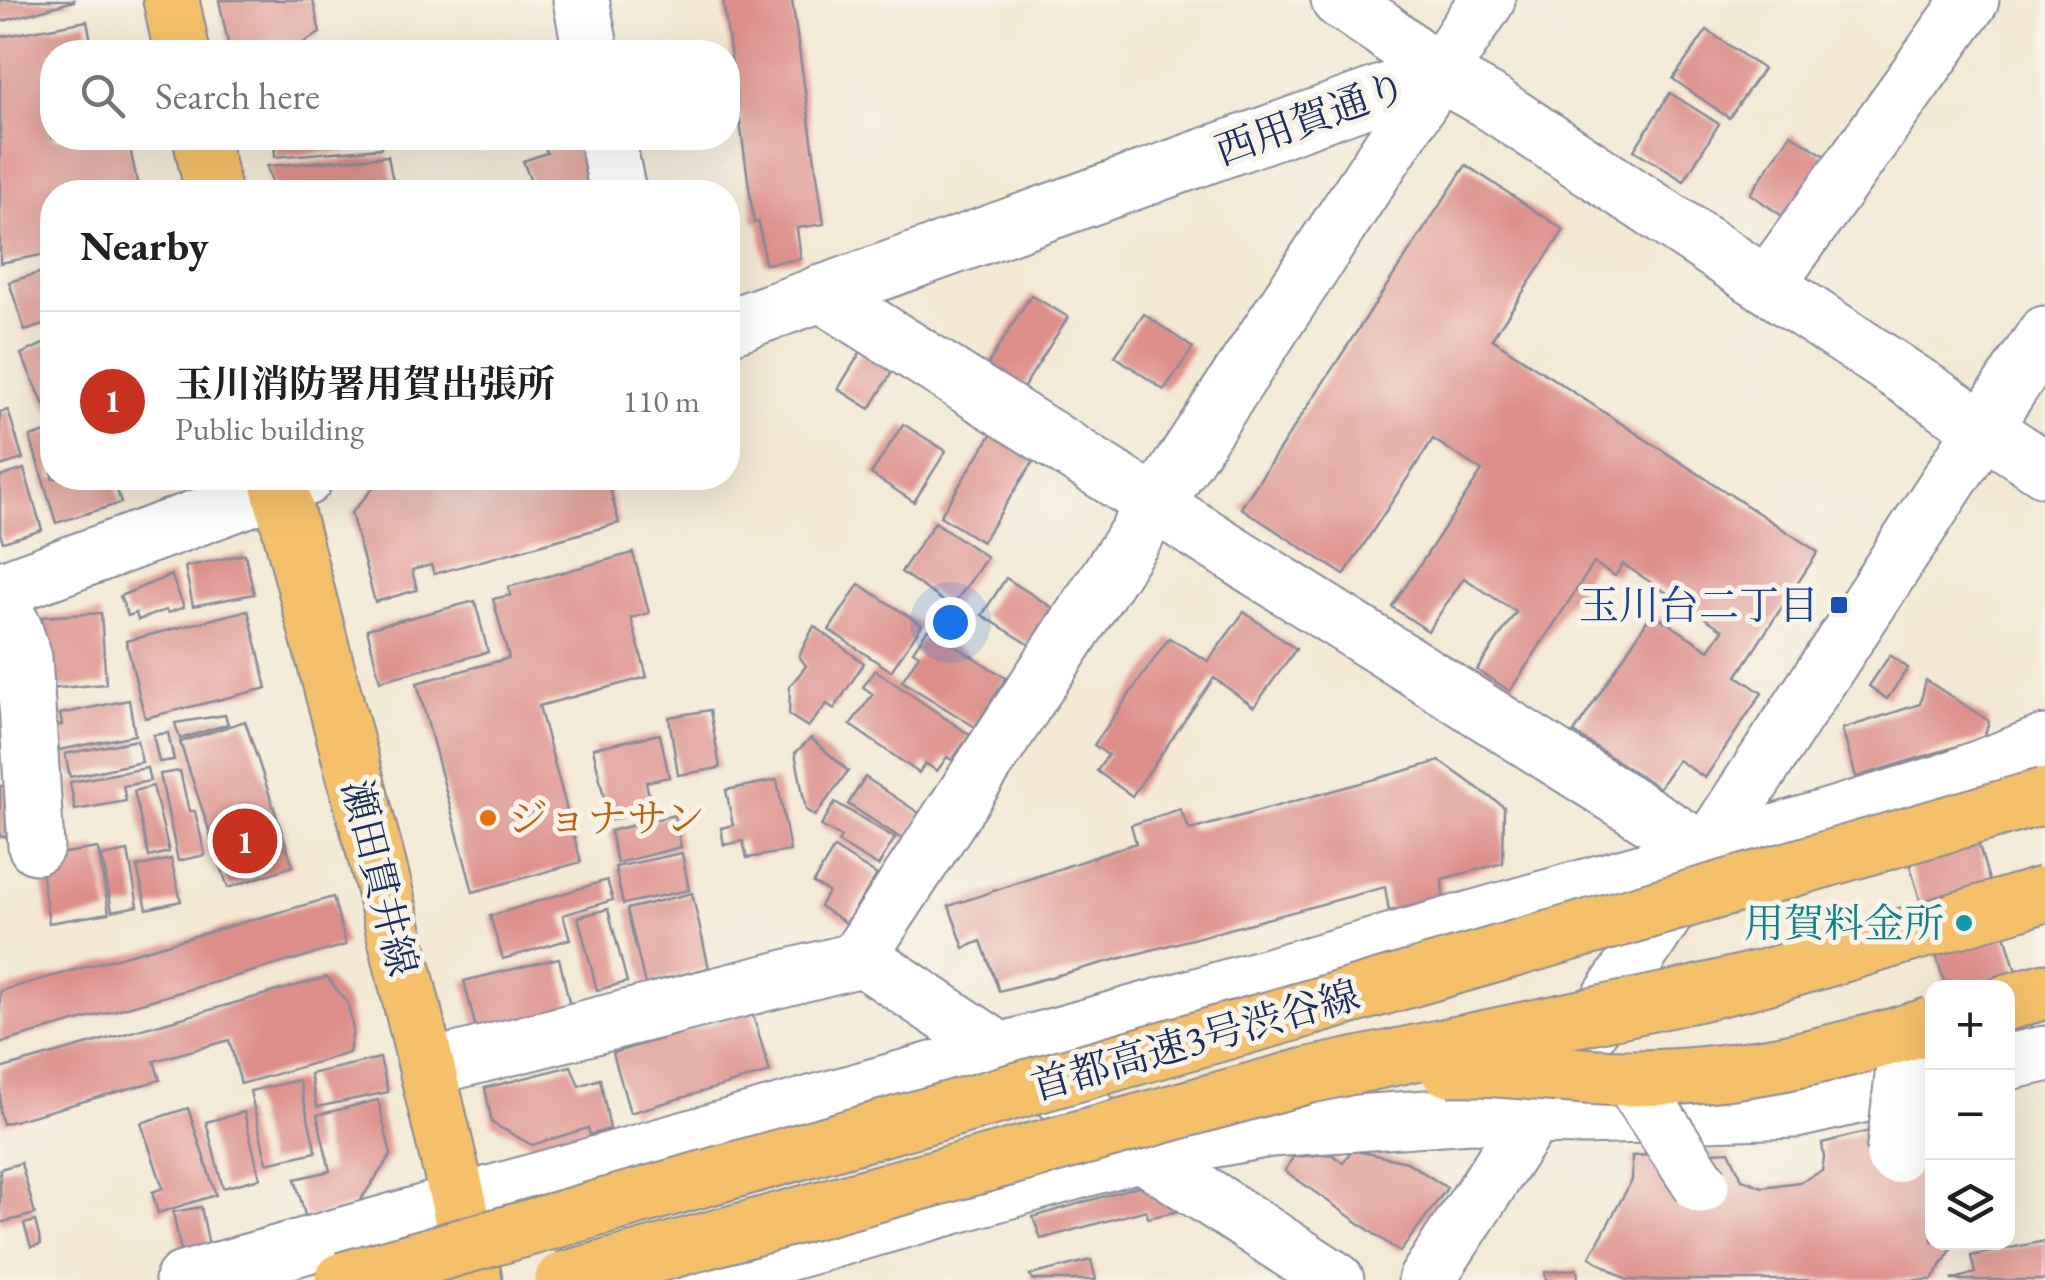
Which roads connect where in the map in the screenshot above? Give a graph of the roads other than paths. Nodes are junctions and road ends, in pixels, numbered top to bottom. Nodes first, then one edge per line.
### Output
1 (171, 0) edge
2 (581, 0) edge
3 (1339, 0) edge
4 (1486, 0) edge
5 (1971, 0) edge
6 (179, 40) edge
7 (589, 40) edge
8 (1438, 73) junction
9 (204, 150) edge
10 (609, 150) edge
11 (210, 180) edge
12 (616, 180) edge
13 (1767, 286) junction
14 (820, 294) junction
15 (740, 322) edge
16 (2045, 334) edge
17 (1984, 428) junction
18 (2045, 468) edge
19 (263, 490) edge
20 (289, 490) edge
21 (1155, 505) junction
22 (0, 590) edge
23 (0, 604) edge
24 (2045, 743) edge
25 (2040, 797) edge
26 (36, 846) dead end
27 (1707, 852) junction
28 (2045, 894) edge
29 (859, 956) junction
30 (2045, 991) edge
31 (2015, 1000) edge
32 (1924, 1045) edge
33 (999, 1050) junction
34 (2045, 1054) edge
35 (2015, 1060) edge
36 (428, 1068) junction
37 (1306, 1076) junction
38 (1630, 1078) junction
39 (1534, 1117) junction
40 (1142, 1152) junction
41 (1894, 1155) dead end
42 (1702, 1185) dead end
43 (459, 1203) junction
44 (184, 1280) edge
45 (343, 1280) edge
46 (474, 1280) edge
47 (563, 1280) edge
48 (692, 1280) edge
49 (1336, 1280) edge
50 (1426, 1280) edge

1 - 6 main road
2 - 7 street
3 - 8 street
4 - 8 street
5 - 13 street
8 - 13 street, 西用賀通り
8 - 14 street, 西用賀通り
8 - 21 street
9 - 11 main road
10 - 12 street
13 - 17 street, 西用賀通り
14 - 15 street, 西用賀通り
14 - 21 street
16 - 17 street
17 - 18 street, 西用賀通り
17 - 27 street
19 - 22 street
20 - 36 main road, 瀬田貫井線
21 - 27 street
21 - 29 street
23 - 26 street
24 - 27 street
25 - 45 main road, 首都高速3号渋谷線, bridge
27 - 33 street
27 - 39 street
28 - 37 main road, 首都高速3号渋谷線, bridge
29 - 33 street
29 - 36 street
30 - 31 main road
32 - 38 main road, bridge
32 - 39 street
32 - 41 street, bridge
33 - 40 street
33 - 43 street
34 - 35 street
36 - 43 main road, 瀬田貫井線
37 - 38 main road, bridge
37 - 47 main road, 首都高速3号渋谷線, bridge
38 - 42 street, bridge
39 - 40 street
39 - 50 street
40 - 48 street
40 - 49 street
43 - 44 street
43 - 46 main road, 瀬田貫井線

